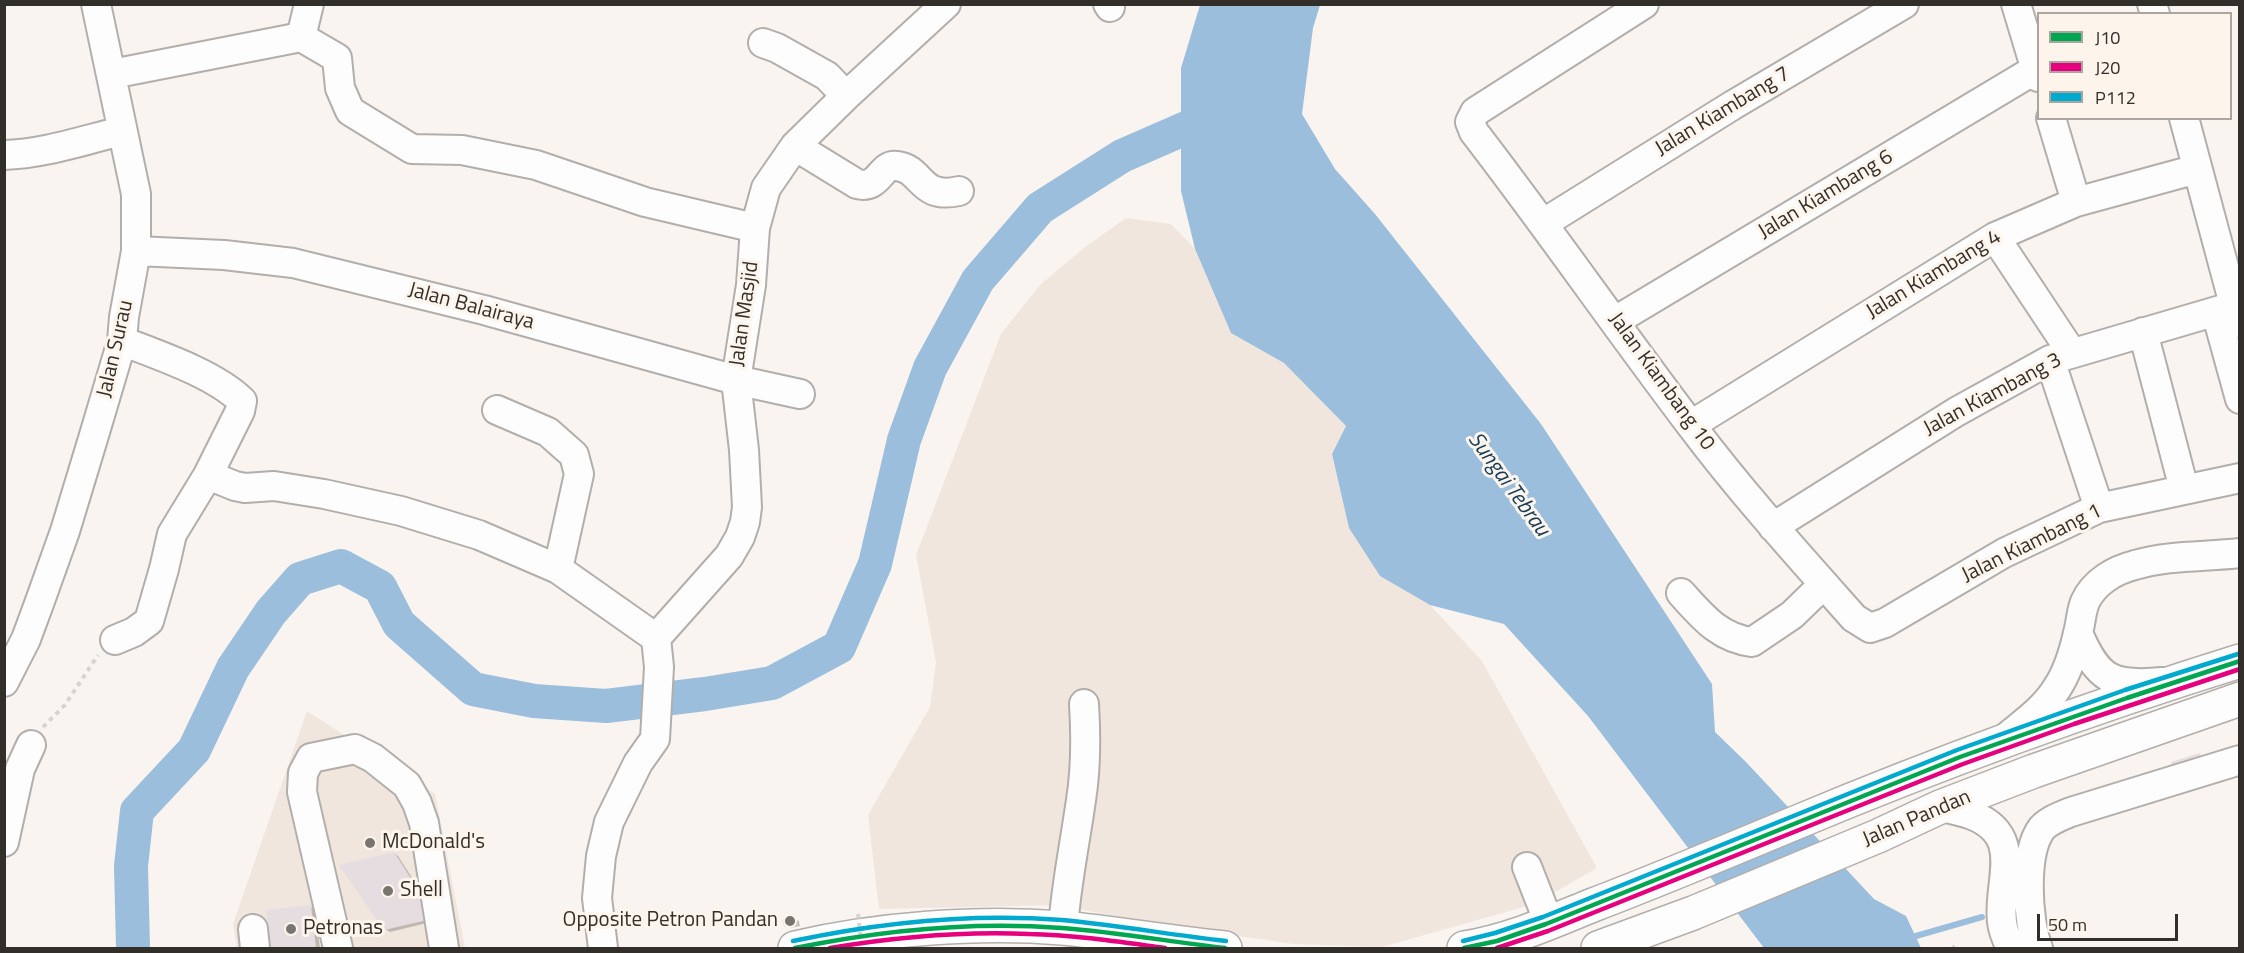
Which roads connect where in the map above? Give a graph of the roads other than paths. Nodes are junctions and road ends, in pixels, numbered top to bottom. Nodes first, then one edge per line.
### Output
1 (96, 4) edge
2 (309, 4) edge
3 (946, 4) edge
4 (1644, 4) edge
5 (1904, 4) edge
6 (2016, 4) edge
7 (301, 37) junction
8 (763, 43) dead end
9 (2037, 73) edge
10 (112, 74) junction
11 (846, 96) junction
12 (2052, 120) edge
13 (2184, 120) edge
14 (122, 131) junction
15 (795, 146) junction
16 (4, 155) edge
17 (2197, 170) junction
18 (959, 191) dead end
19 (2076, 202) junction
20 (1544, 223) junction
21 (755, 228) junction
22 (1995, 237) junction
23 (136, 251) junction
24 (2230, 314) edge
25 (1615, 321) junction
26 (2143, 332) junction
27 (122, 341) junction
28 (2061, 357) junction
29 (736, 380) junction
30 (800, 394) dead end
31 (2240, 399) edge
32 (497, 410) dead end
33 (1690, 425) junction
34 (208, 475) junction
35 (2240, 478) edge
36 (2184, 489) junction
37 (2099, 508) junction
38 (1773, 527) junction
39 (2240, 553) edge
40 (558, 569) junction
41 (1824, 584) junction
42 (1681, 593) dead end
43 (1870, 628) joint
44 (2078, 633) junction
45 (656, 638) junction
46 (115, 640) road end
47 (2240, 661) edge
48 (2178, 680) junction
49 (4, 682) edge
50 (2240, 699) edge
51 (1084, 704) dead end
52 (1999, 743) junction
53 (31, 745) road end
54 (2240, 760) edge
55 (1940, 807) junction
56 (4, 842) edge
57 (1527, 867) dead end
58 (2018, 872) junction
59 (2015, 911) junction
60 (1549, 923) junction
61 (1063, 928) junction
62 (338, 948) edge
63 (444, 948) edge
64 (603, 948) edge
65 (795, 948) edge
66 (1225, 948) edge
67 (1464, 948) edge
68 (1598, 948) edge
69 (2012, 948) edge
70 (2038, 948) edge

1 - 10 street, Jalan Surau
2 - 7 street
3 - 11 street, Jalan Masjid
4 - 20 street, Jalan Kiambang 10
5 - 20 street, Jalan Kiambang 7
6 - 9 street
7 - 10 street
7 - 21 street
8 - 11 street
9 - 25 street, Jalan Kiambang 6
10 - 14 street, Jalan Surau
11 - 15 street, Jalan Masjid
12 - 19 street
13 - 17 street
14 - 16 street
14 - 23 street, Jalan Surau
15 - 18 street
15 - 21 street, Jalan Masjid
17 - 19 street, Jalan Kiambang 4
17 - 24 street
19 - 22 street, Jalan Kiambang 4
20 - 25 street, Jalan Kiambang 10
21 - 29 street, Jalan Masjid
22 - 28 street
22 - 33 street, Jalan Kiambang 4
23 - 27 street, Jalan Surau
23 - 29 street, Jalan Balairaya
24 - 26 street, Jalan Kiambang 3
24 - 31 street
25 - 33 street, Jalan Kiambang 10
26 - 28 street, Jalan Kiambang 3
26 - 36 street
27 - 34 street
27 - 49 street, Jalan Surau
28 - 37 street
28 - 38 street, Jalan Kiambang 3
29 - 30 street, Jalan Balairaya
29 - 45 street, Jalan Masjid
32 - 40 street
33 - 38 street, Jalan Kiambang 10
34 - 40 street
34 - 46 street
35 - 36 street, Jalan Kiambang 1
36 - 37 street, Jalan Kiambang 1
37 - 43 street, Jalan Kiambang 1
38 - 41 street, Jalan Kiambang 10
39 - 44 street
40 - 45 street
41 - 42 street
41 - 43 street, Jalan Kiambang 10
44 - 48 street
44 - 52 street
45 - 64 street
47 - 48 highway, Jalan Pandan
48 - 52 highway, Jalan Pandan
50 - 55 highway, Jalan Pandan
51 - 61 street
52 - 60 highway, Jalan Pandan
53 - 56 street
54 - 58 street
55 - 58 street
55 - 68 highway, Jalan Pandan
57 - 60 street
58 - 59 street
59 - 69 street
59 - 70 street
60 - 67 highway, Jalan Pandan
61 - 65 highway
61 - 66 highway
62 - 63 street

